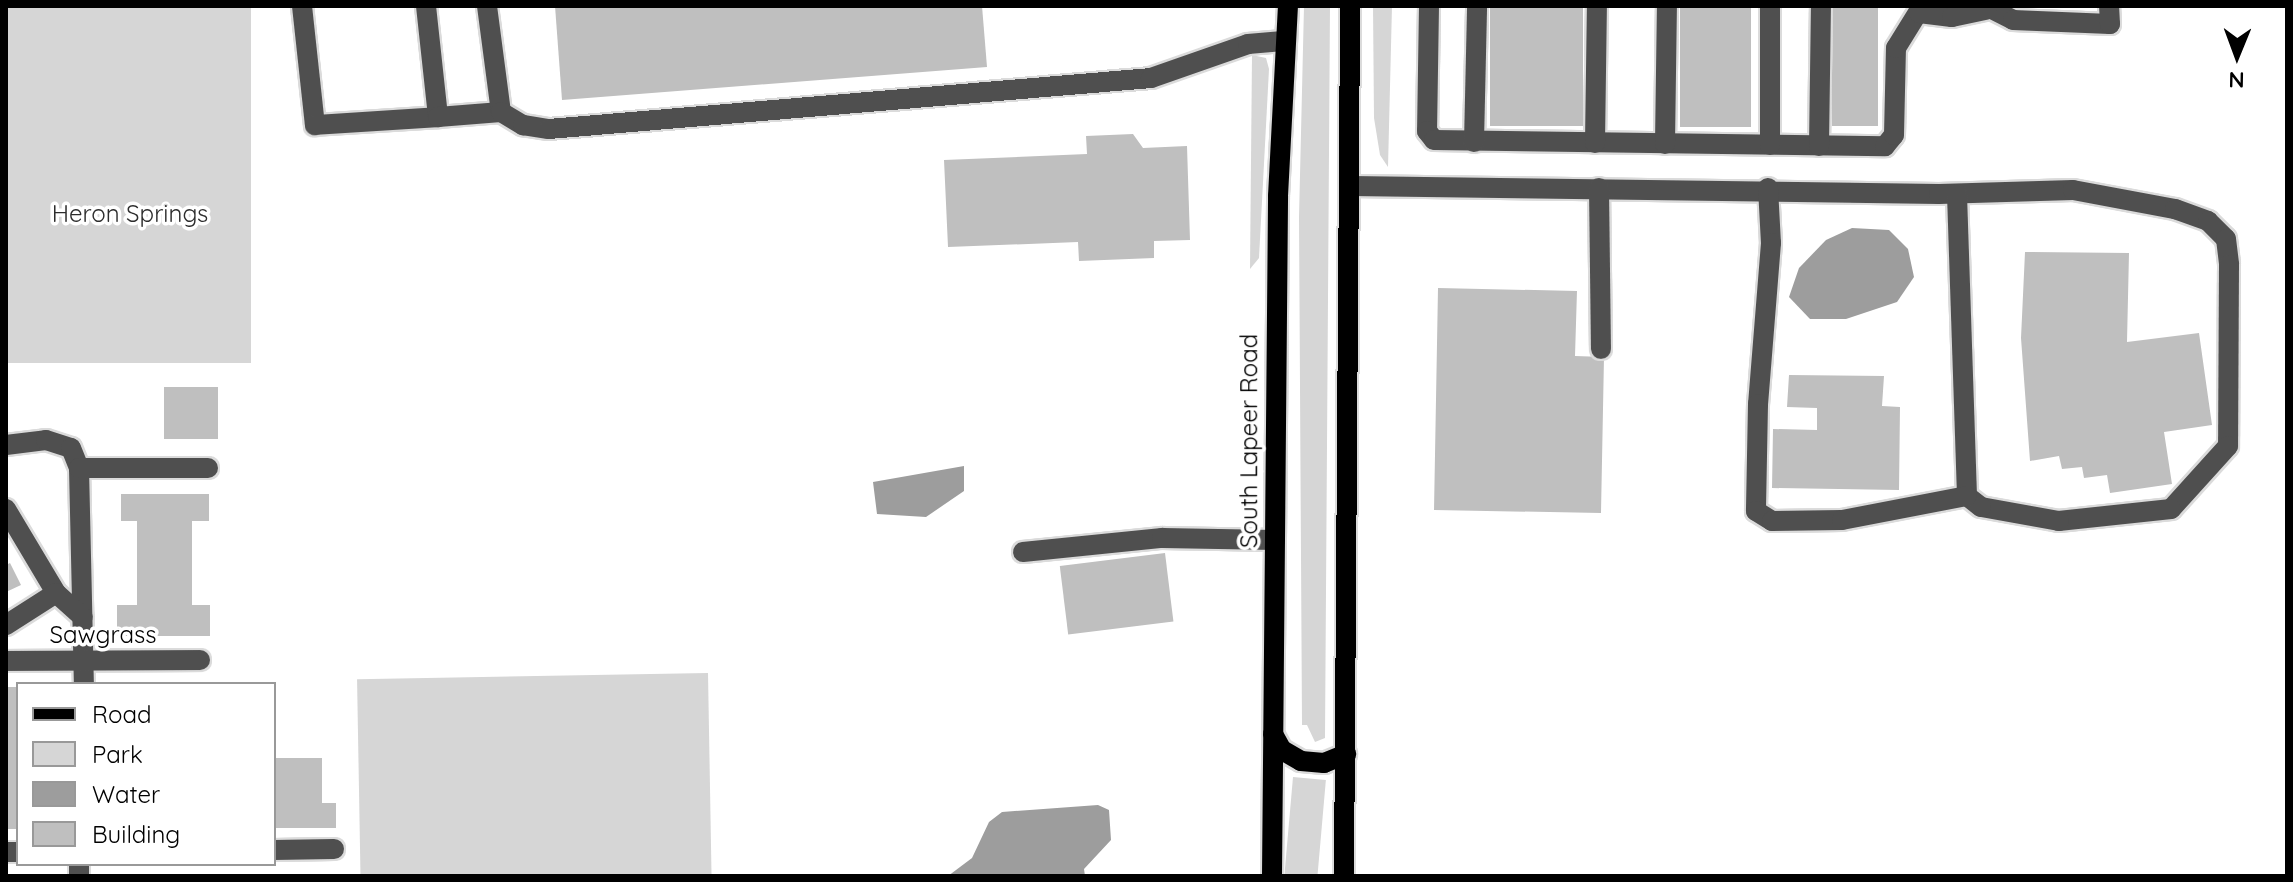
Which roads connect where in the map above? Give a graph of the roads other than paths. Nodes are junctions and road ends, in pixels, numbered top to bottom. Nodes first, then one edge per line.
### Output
1 (302, 6) edge
2 (426, 6) edge
3 (487, 6) edge
4 (1288, 6) edge
5 (1350, 6) edge
6 (1429, 6) edge
7 (1477, 6) edge
8 (1597, 6) edge
9 (1667, 6) edge
10 (1770, 6) edge
11 (1821, 6) edge
12 (2109, 6) edge
13 (1986, 8) edge
14 (1920, 9) edge
15 (1286, 41) junction
16 (501, 112) junction
17 (438, 117) junction
18 (1474, 142) junction
19 (1595, 143) junction
20 (1665, 144) junction
21 (1770, 145) junction
22 (1819, 146) junction
23 (1351, 186) junction
24 (1599, 188) junction
25 (1768, 188) junction
26 (1957, 194) junction
27 (1601, 349) dead end
28 (6, 445) edge
29 (79, 468) junction
30 (208, 468) dead end
31 (1967, 496) junction
32 (6, 509) edge
33 (1275, 540) junction
34 (1023, 552) dead end
35 (56, 593) junction
36 (83, 617) junction
37 (6, 625) edge
38 (200, 660) dead end
39 (6, 661) edge
40 (85, 662) junction
41 (84, 682) edge
42 (1273, 734) junction
43 (1346, 754) junction
44 (334, 849) dead end
45 (276, 850) edge
46 (1272, 876) edge
47 (1344, 876) edge

1 - 17 street
2 - 17 street
3 - 16 street
4 - 15 main road, South Lapeer Road
5 - 23 main road
6 - 18 street
7 - 18 street
8 - 19 street
9 - 20 street
10 - 21 street
11 - 22 street
12 - 13 street
13 - 14 street
14 - 22 street
15 - 16 street
15 - 33 main road, South Lapeer Road
16 - 17 street
18 - 19 street
19 - 20 street
20 - 21 street
21 - 22 street
23 - 24 street
23 - 43 main road
24 - 25 street
24 - 27 street
25 - 26 street
25 - 31 street
26 - 31 street
26 - 31 street
28 - 29 street
29 - 30 street
29 - 36 street
32 - 35 street
33 - 34 street
33 - 42 main road, South Lapeer Road
35 - 36 street
35 - 37 street, Sawgrass
36 - 40 street
38 - 40 street, Sawgrass
39 - 40 street, Sawgrass
40 - 41 street
42 - 43 main road
42 - 46 main road, South Lapeer Road
43 - 47 main road
44 - 45 street

